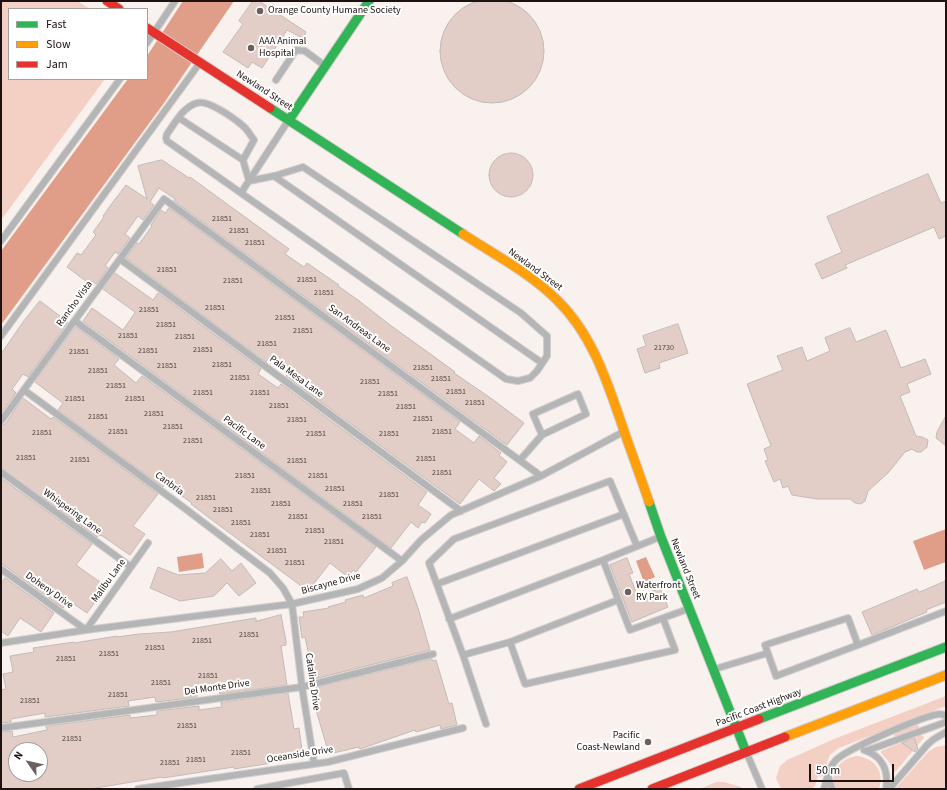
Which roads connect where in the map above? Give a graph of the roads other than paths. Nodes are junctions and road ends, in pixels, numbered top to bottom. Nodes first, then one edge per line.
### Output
1 (107, 1) edge
2 (176, 1) edge
3 (369, 1) edge
4 (118, 8) edge
5 (154, 32) edge
6 (148, 41) edge
7 (197, 61) junction
8 (325, 66) junction
9 (119, 80) edge
10 (276, 80) dead end
11 (179, 118) junction
12 (289, 120) junction
13 (243, 160) junction
14 (274, 176) junction
15 (249, 181) junction
16 (241, 193) junction
17 (164, 199) joint
18 (1, 241) edge
19 (120, 259) junction
20 (75, 321) junction
21 (1, 336) edge
22 (542, 363) junction
23 (24, 390) junction
24 (1, 421) edge
25 (624, 431) junction
26 (542, 435) junction
27 (520, 460) junction
28 (1, 472) edge
29 (541, 476) junction
30 (461, 511) junction
31 (624, 514) junction
32 (661, 537) junction
33 (148, 543) dead end
34 (637, 546) junction
35 (603, 560) junction
36 (402, 561) junction
37 (131, 567) junction
38 (1, 569) edge
39 (437, 584) junction
40 (618, 600) junction
41 (292, 604) junction
42 (689, 608) junction
43 (946, 611) edge
44 (663, 618) junction
45 (450, 619) junction
46 (86, 630) junction
47 (510, 642) junction
48 (1, 643) edge
49 (858, 645) junction
50 (946, 647) edge
51 (433, 654) dead end
52 (463, 654) junction
53 (768, 654) junction
54 (714, 669) junction
55 (946, 676) edge
56 (302, 687) junction
57 (946, 716) edge
58 (946, 722) edge
59 (486, 724) dead end
60 (1, 728) edge
61 (463, 728) dead end
62 (737, 729) junction
63 (946, 732) edge
64 (854, 749) junction
65 (866, 750) junction
66 (746, 752) junction
67 (314, 763) junction
68 (828, 776) junction
69 (138, 789) edge
70 (256, 789) edge
71 (349, 789) edge
72 (579, 789) edge
73 (652, 789) edge
74 (762, 789) edge
75 (824, 789) edge
76 (832, 789) edge
77 (888, 789) edge

1 - 4 main road
2 - 5 lane
3 - 8 main road
5 - 6 lane
5 - 7 main road, Newland Street
7 - 12 main road, Newland Street
7 - 21 lane
8 - 10 lane
8 - 12 main road
9 - 18 lane
11 - 13 lane
11 - 13 lane
11 - 16 lane
12 - 15 lane
12 - 25 main road, Newland Street
13 - 15 lane
14 - 15 lane
14 - 22 lane
14 - 22 lane
15 - 16 lane
16 - 22 lane
17 - 19 lane, Rancho Vista
17 - 27 lane, San Andreas Lane
19 - 20 lane, Rancho Vista
19 - 30 lane, Pala Mesa Lane
20 - 23 lane, Rancho Vista
20 - 36 lane, Pacific Lane
23 - 24 lane, Rancho Vista
23 - 41 lane, Canbria
25 - 29 lane, Biscayne Drive
25 - 32 main road, Newland Street
26 - 26 lane
26 - 27 lane
27 - 29 lane, San Andreas Lane
28 - 37 lane, Whispering Lane
29 - 30 lane, Biscayne Drive
30 - 36 lane, Biscayne Drive
31 - 34 lane
31 - 39 lane
31 - 39 lane
32 - 34 lane
32 - 42 main road, Newland Street
33 - 37 lane, Malibu Lane
34 - 35 lane
35 - 40 lane
35 - 45 lane
36 - 41 lane, Biscayne Drive
37 - 46 lane, Malibu Lane
38 - 46 lane, Doheny Drive
39 - 45 lane
40 - 44 lane
40 - 47 lane
41 - 46 lane, Biscayne Drive
41 - 56 lane, Catalina Drive
42 - 44 lane
42 - 54 main road, Newland Street
43 - 49 lane
44 - 47 lane
45 - 52 lane
46 - 48 lane, Biscayne Drive
47 - 52 lane
49 - 53 lane
49 - 53 lane
50 - 62 main road, Pacific Coast Highway
51 - 56 lane, Del Monte Drive
52 - 59 lane
53 - 54 lane
54 - 62 main road, Newland Street
55 - 66 main road
56 - 60 lane, Del Monte Drive
56 - 67 lane, Catalina Drive
57 - 64 lane
58 - 65 lane
61 - 67 lane, Oceanside Drive
62 - 66 main road, Newland Street
62 - 72 main road, Pacific Coast Highway
63 - 77 lane
64 - 65 lane
64 - 68 lane
65 - 77 lane
66 - 73 main road
66 - 74 lane
67 - 69 lane, Oceanside Drive
68 - 75 lane
68 - 76 lane
70 - 71 lane

